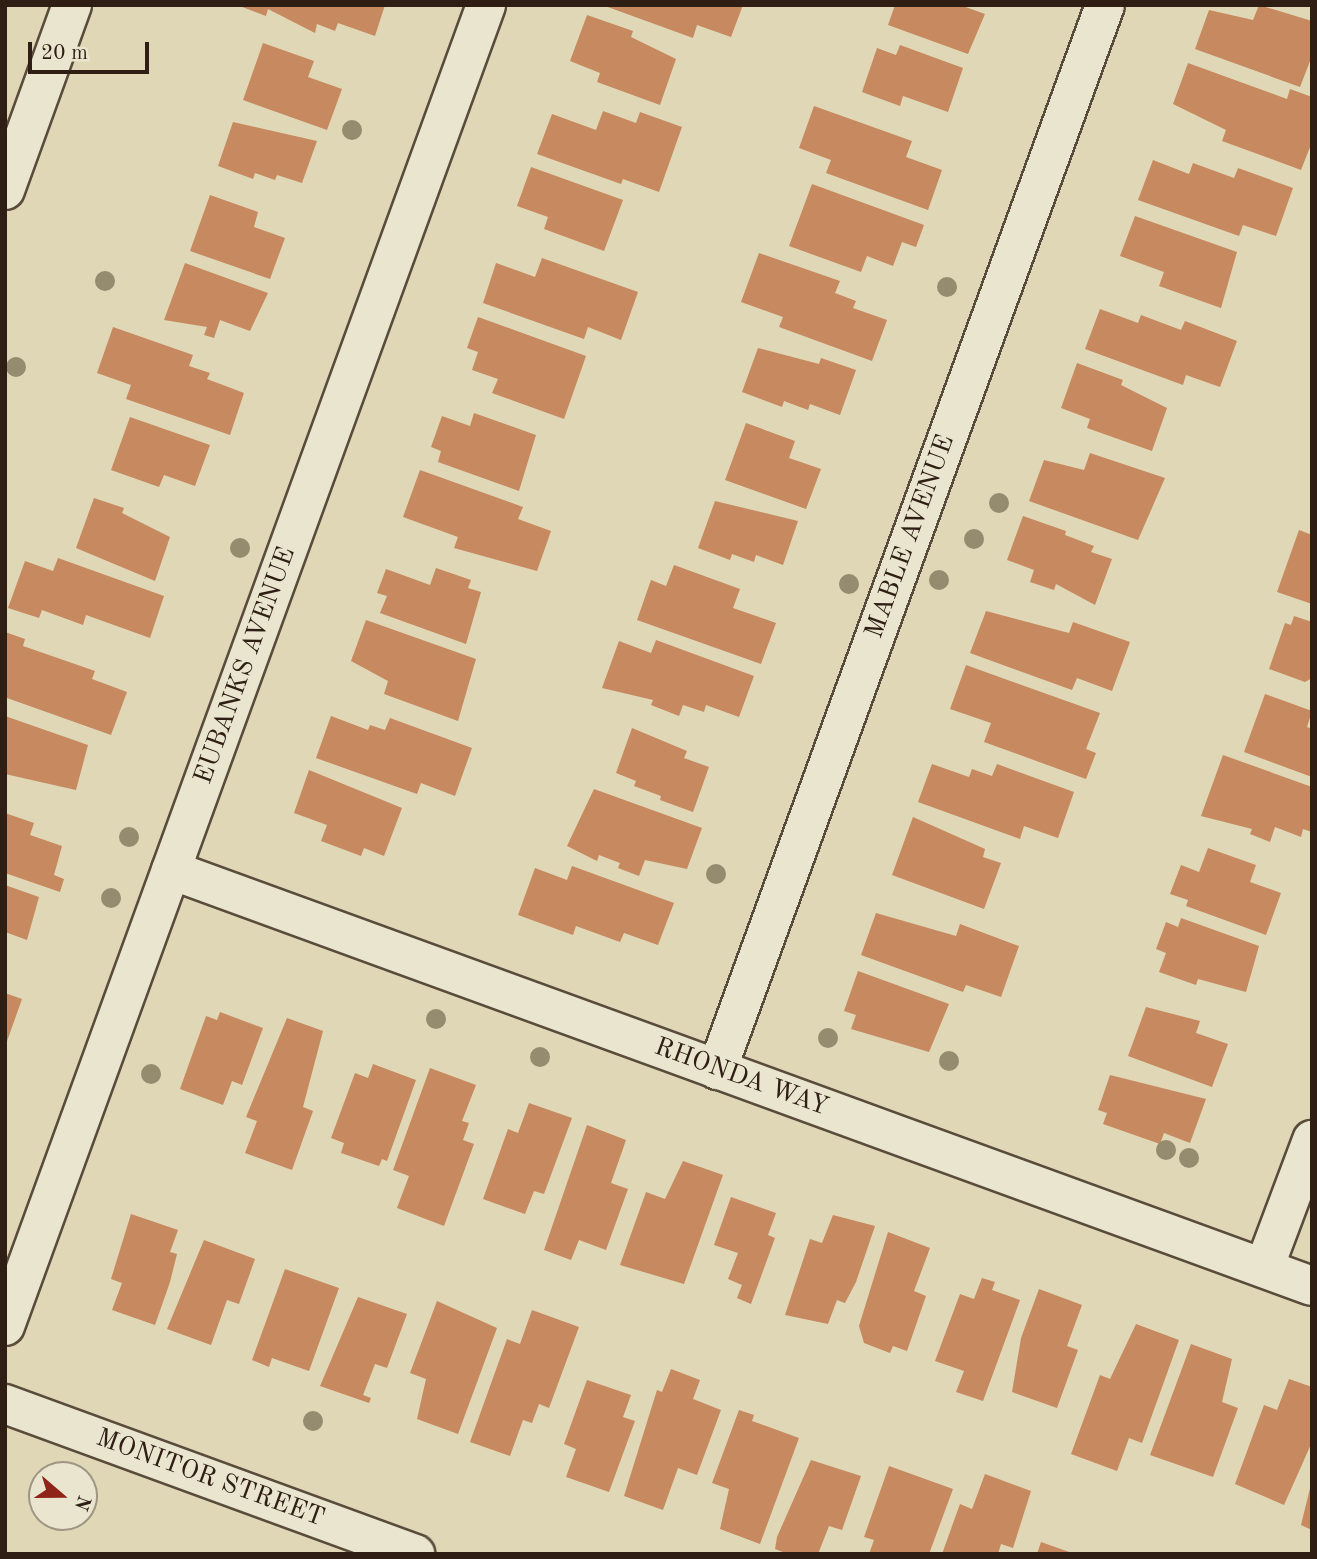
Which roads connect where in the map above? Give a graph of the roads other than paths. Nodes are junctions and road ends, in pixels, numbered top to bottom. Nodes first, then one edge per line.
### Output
1 (72, 5) edge
2 (486, 5) edge
3 (1105, 5) edge
4 (5, 190) edge
5 (171, 870) junction
6 (717, 1070) junction
7 (1312, 1140) edge
8 (1264, 1268) junction
9 (1312, 1286) edge
10 (5, 1326) edge
11 (5, 1404) edge
12 (415, 1554) edge

1 - 4 street
2 - 5 street, EUBANKS AVENUE
3 - 6 street, MABLE AVENUE
5 - 6 street, RHONDA WAY
5 - 10 street, EUBANKS AVENUE
6 - 8 street, RHONDA WAY
7 - 8 street
8 - 9 street, RHONDA WAY
11 - 12 street, MONITOR STREET

